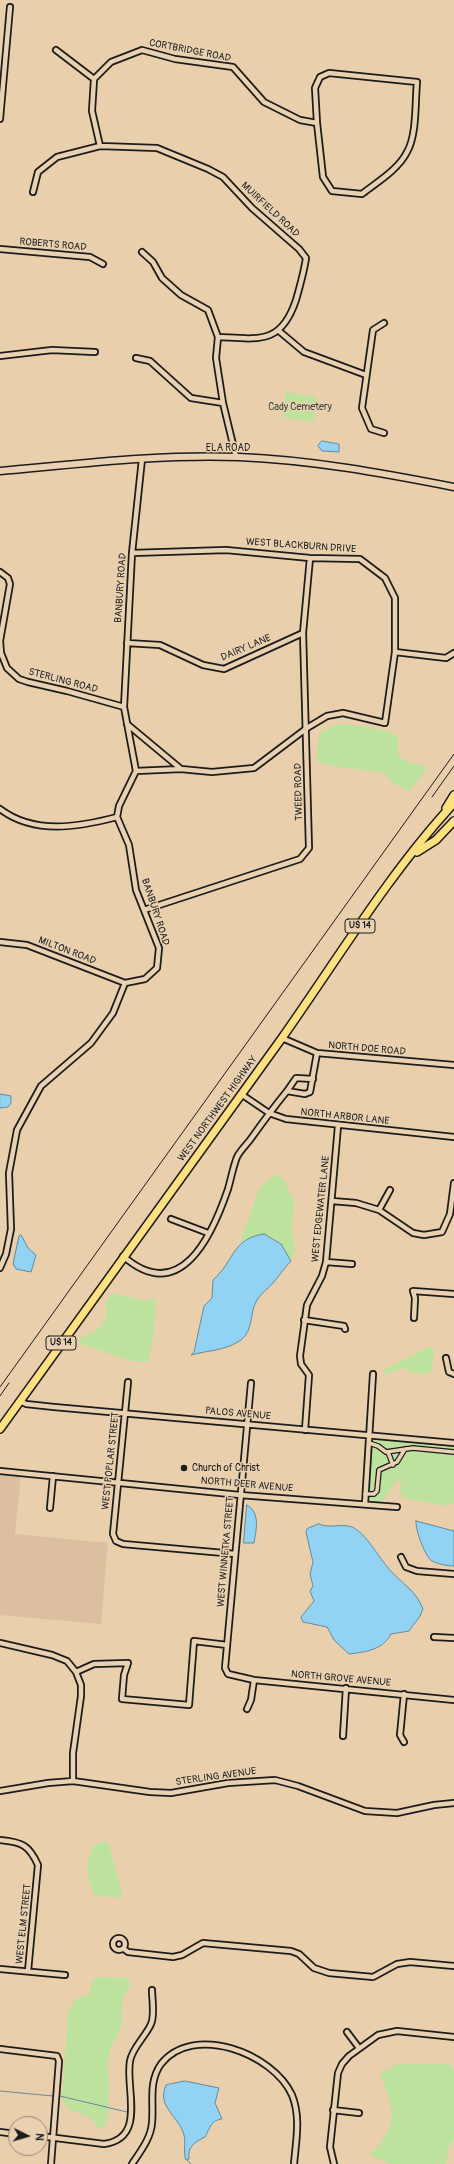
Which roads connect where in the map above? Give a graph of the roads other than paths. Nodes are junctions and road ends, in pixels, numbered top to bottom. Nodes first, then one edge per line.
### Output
1 (10, 7) dead end
2 (56, 50) dead end
3 (94, 79) junction
4 (0, 119) edge
5 (316, 123) junction
6 (100, 146) junction
7 (33, 192) dead end
8 (0, 249) edge
9 (142, 252) dead end
10 (103, 264) dead end
11 (384, 323) dead end
12 (279, 331) junction
13 (218, 337) junction
14 (95, 352) dead end
15 (0, 356) edge
16 (136, 358) dead end
17 (366, 375) junction
18 (223, 403) junction
19 (384, 432) dead end
20 (236, 457) junction
21 (142, 459) junction
22 (0, 471) edge
23 (454, 487) edge
24 (132, 553) junction
25 (310, 558) junction
26 (0, 572) edge
27 (303, 633) junction
28 (127, 643) junction
29 (395, 652) junction
30 (454, 653) edge
31 (124, 708) junction
32 (127, 724) junction
33 (307, 728) junction
34 (181, 769) junction
35 (136, 771) junction
36 (454, 794) edge
37 (454, 802) edge
38 (0, 809) edge
39 (441, 816) junction
40 (117, 817) junction
41 (454, 821) edge
42 (412, 855) junction
43 (144, 910) junction
44 (0, 942) edge
45 (125, 983) junction
46 (282, 1038) junction
47 (317, 1053) junction
48 (454, 1065) edge
49 (313, 1079) junction
50 (287, 1091) junction
51 (241, 1094) junction
52 (269, 1113) junction
53 (338, 1126) junction
54 (454, 1137) edge
55 (454, 1183) edge
56 (390, 1190) dead end
57 (332, 1201) junction
58 (379, 1210) junction
59 (172, 1219) dead end
60 (208, 1233) junction
61 (123, 1256) junction
62 (326, 1262) junction
63 (352, 1264) dead end
64 (0, 1268) edge
65 (454, 1294) edge
66 (414, 1318) dead end
67 (304, 1320) junction
68 (345, 1329) dead end
69 (446, 1358) dead end
70 (373, 1374) dead end
71 (454, 1374) edge
72 (128, 1382) dead end
73 (251, 1384) dead end
74 (20, 1401) junction
75 (125, 1413) junction
76 (246, 1424) junction
77 (0, 1429) edge
78 (304, 1430) junction
79 (369, 1436) junction
80 (369, 1443) junction
81 (454, 1443) edge
82 (405, 1449) junction
83 (388, 1452) junction
84 (454, 1452) edge
85 (393, 1464) junction
86 (0, 1471) edge
87 (53, 1476) junction
88 (118, 1482) junction
89 (365, 1494) junction
90 (240, 1495) junction
91 (364, 1504) junction
92 (397, 1507) dead end
93 (50, 1508) dead end
94 (235, 1554) junction
95 (401, 1557) dead end
96 (454, 1574) edge
97 (434, 1637) dead end
98 (454, 1638) edge
99 (0, 1643) edge
100 (227, 1644) junction
101 (76, 1672) junction
102 (228, 1674) joint
103 (254, 1680) junction
104 (346, 1688) junction
105 (404, 1694) junction
106 (454, 1700) edge
107 (247, 1709) dead end
108 (343, 1736) dead end
109 (404, 1742) dead end
110 (73, 1781) junction
111 (0, 1791) edge
112 (454, 1803) edge
113 (0, 1840) edge
114 (124, 1948) dead end
115 (454, 1966) edge
116 (0, 1969) edge
117 (28, 1971) junction
118 (65, 1976) dead end
119 (152, 1990) dead end
120 (347, 2032) dead end
121 (454, 2037) edge
122 (359, 2048) junction
123 (0, 2049) edge
124 (333, 2110) junction
125 (359, 2113) dead end
126 (48, 2137) edge
127 (53, 2137) junction
128 (51, 2164) edge
129 (132, 2164) edge
130 (294, 2164) edge
131 (334, 2164) edge

1 - 4 street
2 - 3 street
3 - 5 street, CORTBRIDGE ROAD
3 - 6 street
5 - 5 street
6 - 7 street, MUIRFIELD ROAD
6 - 12 street, MUIRFIELD ROAD
8 - 10 street, ROBERTS ROAD
9 - 13 street
11 - 17 street
12 - 13 street
12 - 17 street
13 - 18 street
14 - 15 street
16 - 18 street
17 - 19 street
18 - 20 street
20 - 21 main road, ELA ROAD
20 - 23 main road, ELA ROAD
21 - 22 main road, ELA ROAD
21 - 24 street, BANBURY ROAD
24 - 25 street, WEST BLACKBURN DRIVE
24 - 28 street, BANBURY ROAD
25 - 27 street, TWEED ROAD
25 - 29 street, WEST BLACKBURN DRIVE
26 - 31 street, STERLING ROAD
27 - 28 street, DAIRY LANE
27 - 33 street, TWEED ROAD
28 - 31 street, BANBURY ROAD
29 - 30 street
29 - 33 street, WEST BLACKBURN DRIVE
31 - 32 street, BANBURY ROAD
32 - 34 street
32 - 35 street, BANBURY ROAD
33 - 34 street
33 - 43 street, TWEED ROAD
34 - 35 street
35 - 40 street
36 - 39 main road
37 - 39 main road, WEST NORTHWEST HIGHWAY / US 14
38 - 40 street
39 - 42 main road, WEST NORTHWEST HIGHWAY / US 14
40 - 43 street, BANBURY ROAD
41 - 42 main road
42 - 46 main road, WEST NORTHWEST HIGHWAY / US 14
43 - 45 street, BANBURY ROAD
44 - 45 street, MILTON ROAD
45 - 64 street
46 - 47 street, NORTH DOE ROAD
46 - 51 main road, WEST NORTHWEST HIGHWAY / US 14
47 - 48 street, NORTH DOE ROAD
47 - 49 street
49 - 50 street
49 - 50 street
50 - 52 street
51 - 52 street, NORTH ARBOR LANE
51 - 61 main road, WEST NORTHWEST HIGHWAY / US 14
52 - 53 street, NORTH ARBOR LANE
52 - 60 street
53 - 54 street, NORTH ARBOR LANE
53 - 57 street, WEST EDGEWATER LANE
55 - 58 street
56 - 58 street
57 - 58 street
57 - 62 street, WEST EDGEWATER LANE
59 - 60 street
60 - 61 street
61 - 74 main road, WEST NORTHWEST HIGHWAY / US 14
62 - 63 street
62 - 67 street, WEST EDGEWATER LANE
65 - 66 street
67 - 68 street
67 - 78 street, WEST EDGEWATER LANE
69 - 71 street
70 - 79 street
72 - 75 street, WEST POPLAR STREET
73 - 76 street, WEST WINNETKA STREET
74 - 75 street, PALOS AVENUE
74 - 77 main road, WEST NORTHWEST HIGHWAY / US 14
75 - 76 street, PALOS AVENUE
75 - 88 street, WEST POPLAR STREET
76 - 78 street, PALOS AVENUE
76 - 90 street, WEST WINNETKA STREET
78 - 79 street, PALOS AVENUE
79 - 80 street
79 - 81 street, PALOS AVENUE
80 - 83 street
80 - 89 street
82 - 83 street
82 - 84 street
82 - 85 street
83 - 85 street
85 - 89 street
86 - 87 street, NORTH DEER AVENUE
87 - 88 street, NORTH DEER AVENUE
87 - 93 street
88 - 90 street, NORTH DEER AVENUE
88 - 94 street, WEST POPLAR STREET
89 - 91 street
90 - 91 street, NORTH DEER AVENUE
90 - 94 street, WEST WINNETKA STREET
91 - 92 street, NORTH DEER AVENUE
94 - 100 street, WEST WINNETKA STREET
95 - 96 street
97 - 98 street
99 - 101 street
100 - 101 street
100 - 102 street, WEST WINNETKA STREET
101 - 110 street
102 - 103 street, NORTH GROVE AVENUE
103 - 104 street, NORTH GROVE AVENUE
103 - 107 street
104 - 105 street, NORTH GROVE AVENUE
104 - 108 street
105 - 106 street, NORTH GROVE AVENUE
105 - 109 street
110 - 111 street, STERLING AVENUE
110 - 112 street, STERLING AVENUE
113 - 117 street, WEST ELM STREET
114 - 115 street
116 - 117 street
117 - 118 street
119 - 127 street
120 - 122 street
121 - 122 street
122 - 124 street
123 - 127 street
124 - 125 street
124 - 131 street
126 - 127 street
127 - 128 street
129 - 130 street

